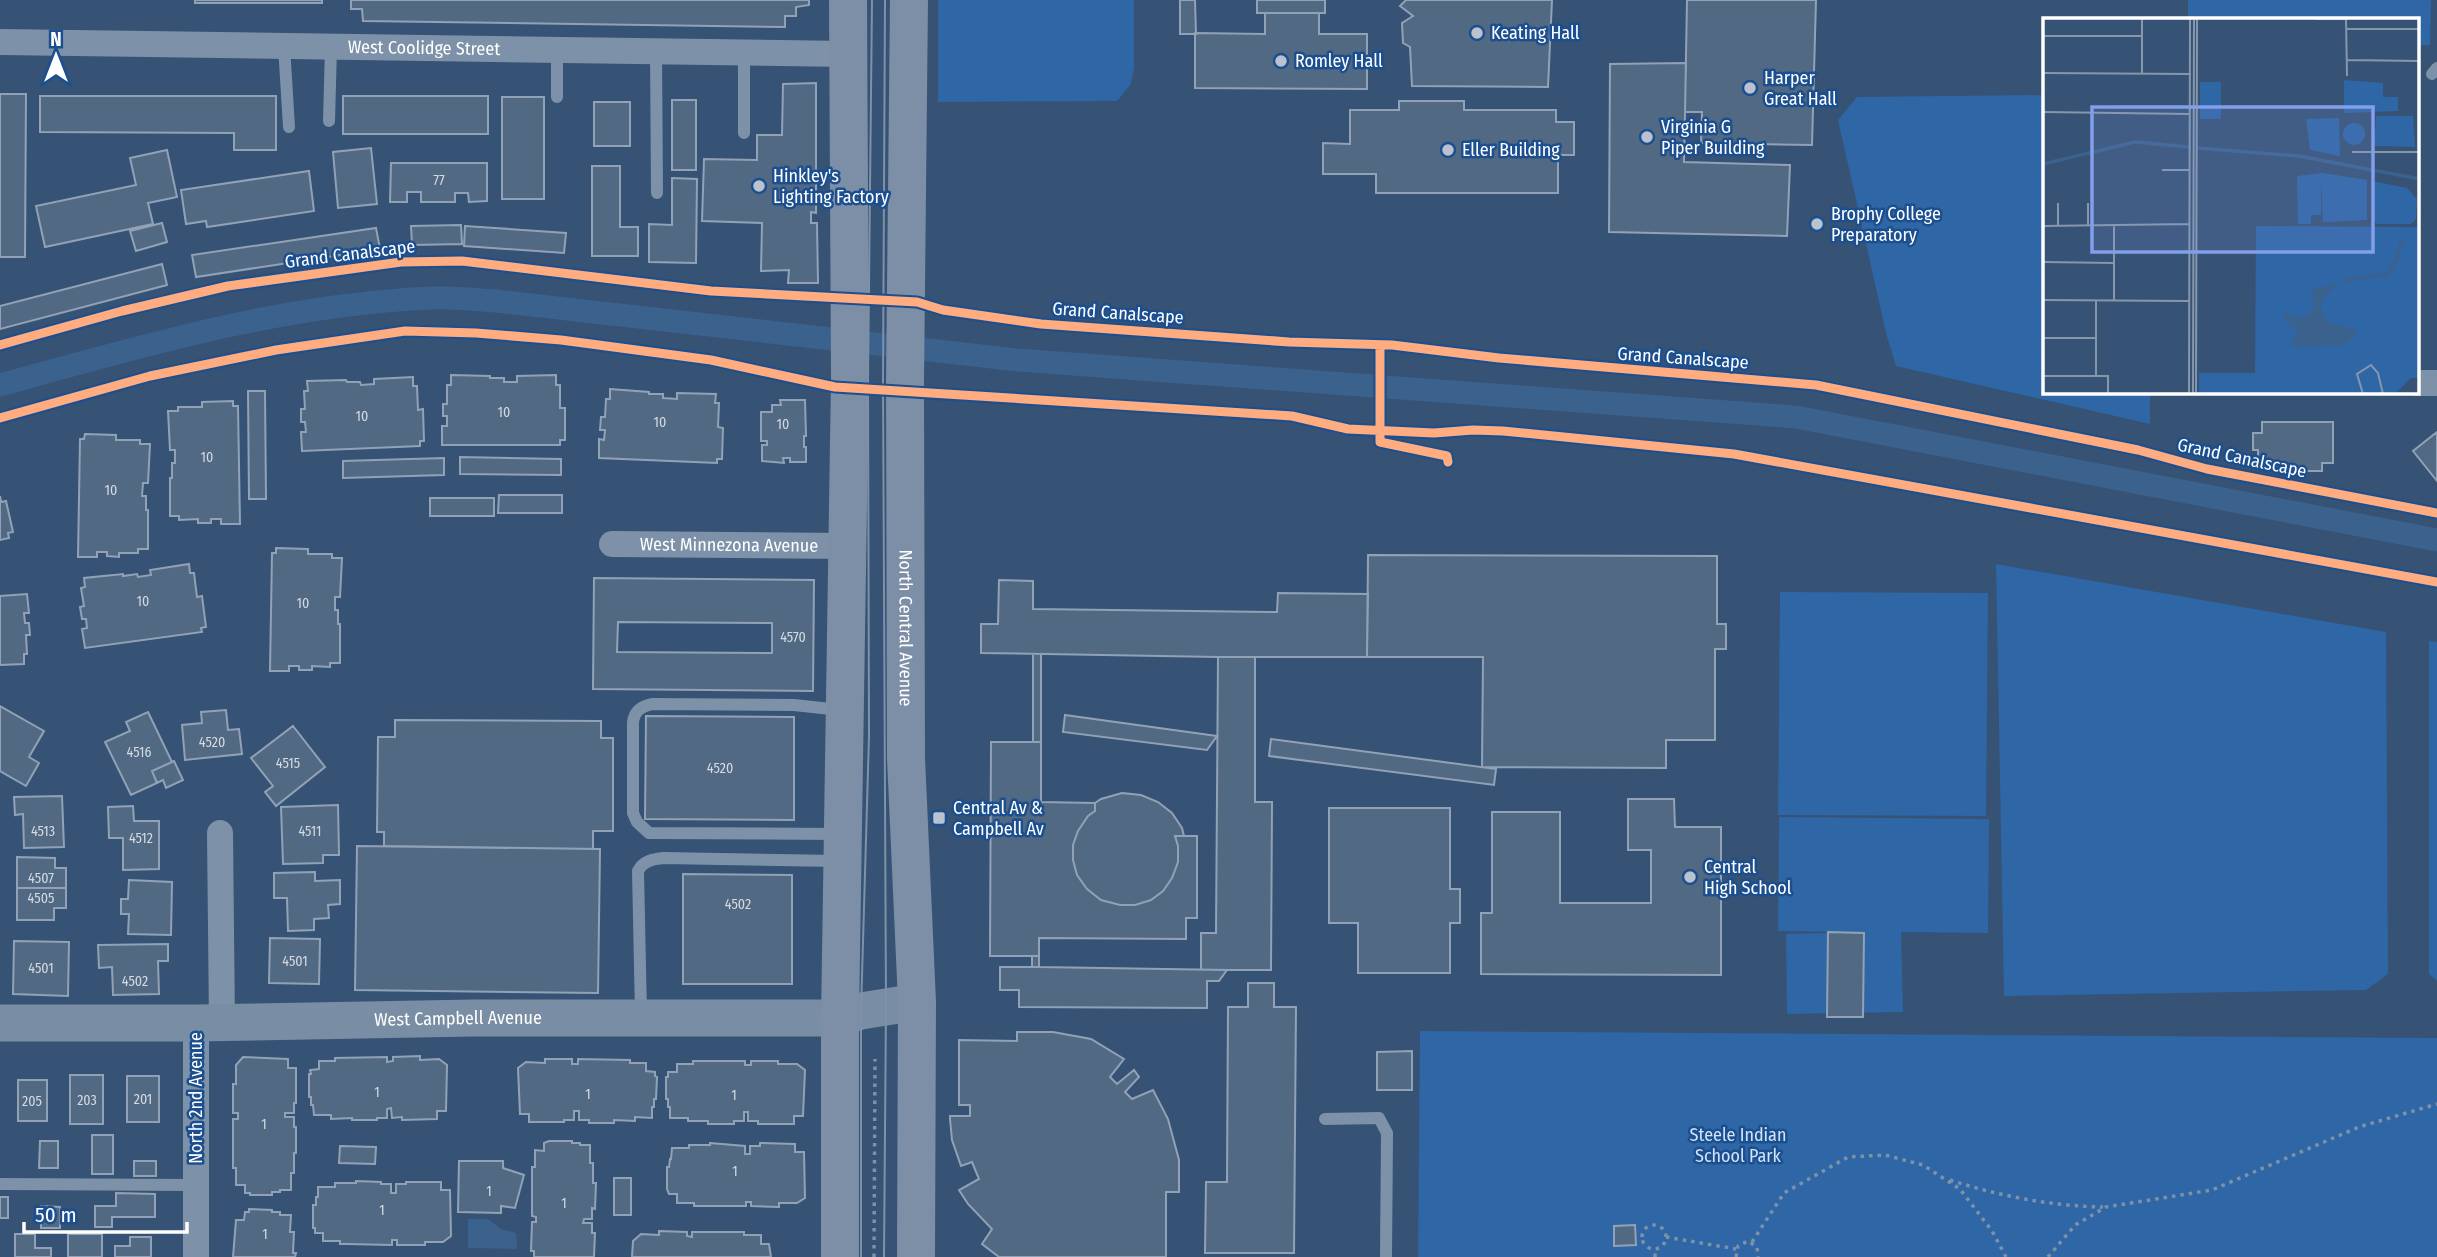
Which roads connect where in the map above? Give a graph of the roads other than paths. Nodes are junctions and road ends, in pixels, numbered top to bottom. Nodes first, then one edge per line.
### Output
1 (848, 0) edge
2 (909, 0) edge
3 (0, 42) edge
4 (284, 46) junction
5 (331, 47) junction
6 (557, 50) junction
7 (656, 51) junction
8 (744, 52) junction
9 (848, 54) junction
10 (557, 97) dead end
11 (329, 121) dead end
12 (289, 127) dead end
13 (744, 133) dead end
14 (657, 193) dead end
15 (612, 544) dead end
16 (848, 546) junction
17 (846, 711) junction
18 (220, 833) dead end
19 (842, 848) junction
20 (917, 1002) junction
21 (840, 1018) junction
22 (641, 1019) junction
23 (0, 1023) edge
24 (209, 1023) junction
25 (1325, 1119) dead end
26 (0, 1184) edge
27 (196, 1185) junction
28 (196, 1257) edge
29 (840, 1257) edge
30 (916, 1257) edge
31 (1386, 1257) edge

1 - 9 main road
2 - 20 main road, North Central Avenue
3 - 4 street, West Coolidge Street
4 - 5 street, West Coolidge Street
4 - 12 lane
5 - 6 street, West Coolidge Street
5 - 11 lane
6 - 7 street, West Coolidge Street
6 - 10 lane
7 - 8 street, West Coolidge Street
7 - 14 lane
8 - 9 street, West Coolidge Street
8 - 13 lane
9 - 16 main road
15 - 16 street, West Minnezona Avenue
16 - 17 main road
17 - 19 main road
17 - 19 lane
18 - 24 street, North 2nd Avenue
19 - 21 main road
19 - 22 lane
20 - 21 street, West Campbell Avenue
20 - 30 main road, North Central Avenue
21 - 22 street, West Campbell Avenue
21 - 29 main road
22 - 24 street, West Campbell Avenue
23 - 24 street, West Campbell Avenue
24 - 27 street, North 2nd Avenue
25 - 31 lane
26 - 27 lane
27 - 28 street, North 2nd Avenue

